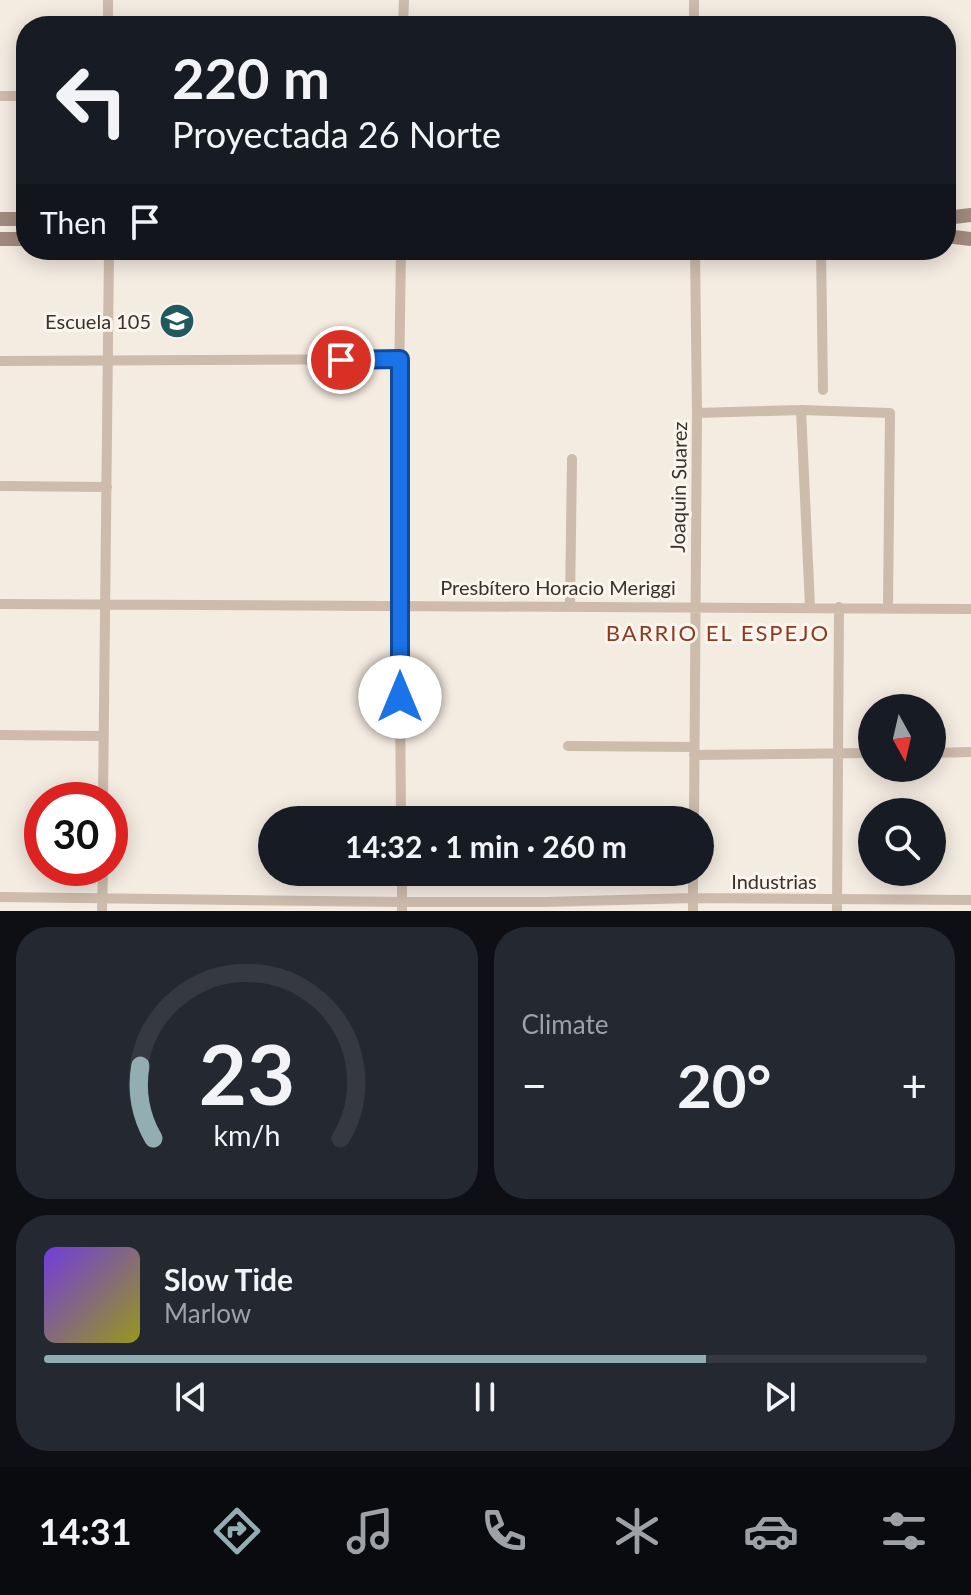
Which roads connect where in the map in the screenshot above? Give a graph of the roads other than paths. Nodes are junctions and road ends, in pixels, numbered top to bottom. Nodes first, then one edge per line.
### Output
1 (109, 260) edge
2 (401, 260) edge
3 (695, 260) edge
4 (821, 260) edge
5 (400, 359) junction
6 (0, 361) edge
7 (107, 361) junction
8 (823, 390) dead end
9 (801, 410) junction
10 (697, 413) junction
11 (572, 459) dead end
12 (0, 486) edge
13 (107, 487) junction
14 (0, 604) edge
15 (106, 604) junction
16 (400, 604) junction
17 (570, 605) junction
18 (694, 606) junction
19 (810, 607) junction
20 (839, 607) junction
21 (888, 608) junction
22 (971, 609) edge
23 (0, 735) edge
24 (103, 736) junction
25 (568, 746) dead end
26 (694, 751) junction
27 (971, 752) edge
28 (858, 753) edge
29 (946, 753) edge
30 (838, 754) junction
31 (103, 782) edge
32 (401, 806) edge
33 (694, 806) edge
34 (102, 886) edge
35 (693, 886) edge
36 (0, 897) edge
37 (102, 897) junction
38 (693, 898) junction
39 (971, 900) edge
40 (597, 905) edge
41 (837, 905) edge
42 (402, 906) edge
43 (102, 911) edge
44 (693, 911) edge

1 - 7 street
2 - 5 street
3 - 10 street, Joaquin Suarez
4 - 8 street
5 - 7 street
5 - 16 street
6 - 7 street
7 - 13 street
9 - 10 street
9 - 19 street
9 - 21 street
10 - 18 street, Joaquin Suarez
11 - 17 street
12 - 13 street
13 - 15 street
14 - 15 street, Presbítero Horacio Meriggi
15 - 16 street, Presbítero Horacio Meriggi
15 - 24 street
16 - 17 street, Presbítero Horacio Meriggi
16 - 32 street
17 - 18 street, Presbítero Horacio Meriggi
18 - 19 street, Presbítero Horacio Meriggi
18 - 26 street, Joaquin Suarez
19 - 20 street, Presbítero Horacio Meriggi
20 - 21 street, Presbítero Horacio Meriggi
20 - 30 street
21 - 22 street, Presbítero Horacio Meriggi
23 - 24 street
24 - 31 street
25 - 26 street
26 - 30 street
26 - 33 street, Joaquin Suarez
27 - 29 street
28 - 30 street
30 - 41 street
34 - 37 street
35 - 38 street
36 - 37 street, Industrias
37 - 42 street, Industrias
37 - 43 street
38 - 40 street, Industrias
38 - 41 street, Industrias
38 - 44 street
39 - 41 street, Industrias
40 - 42 street, Industrias

